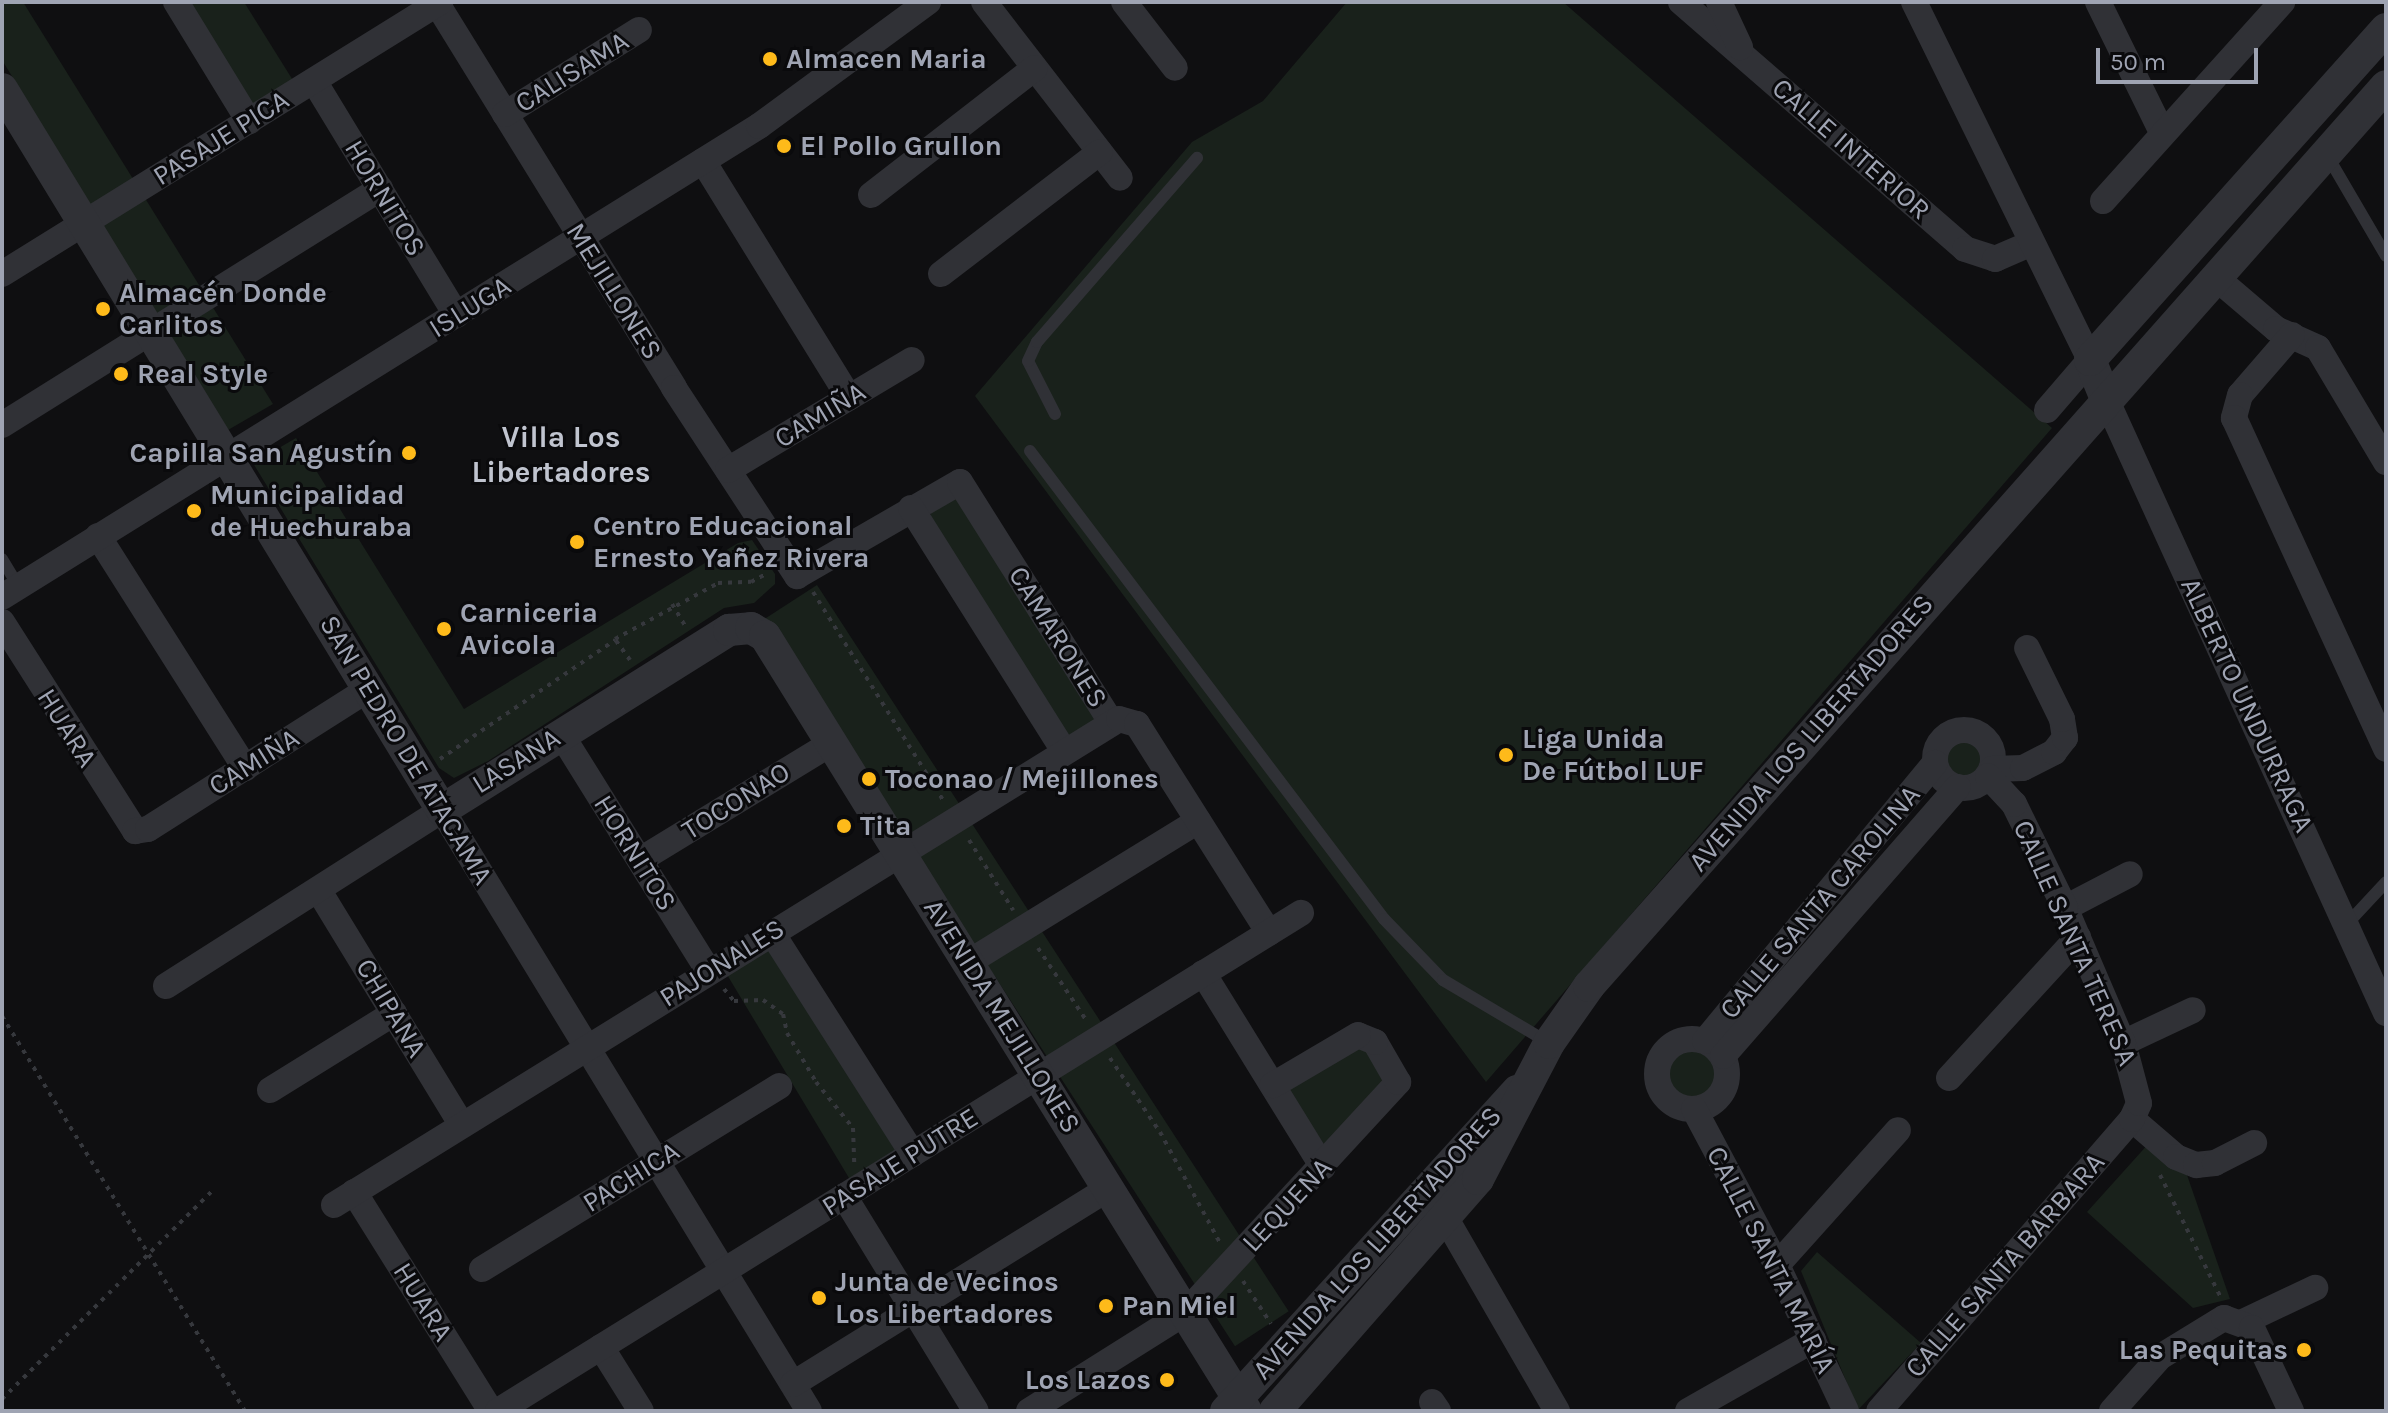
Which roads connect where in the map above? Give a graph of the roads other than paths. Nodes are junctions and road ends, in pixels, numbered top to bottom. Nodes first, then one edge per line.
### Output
1 (176, 2) edge
2 (928, 2) edge
3 (984, 2) edge
4 (1124, 2) edge
5 (1681, 2) edge
6 (1719, 2) edge
7 (1914, 2) edge
8 (2098, 2) edge
9 (2282, 2) edge
10 (438, 3) edge
11 (639, 30) dead end
12 (2380, 44) edge
13 (1745, 57) junction
14 (1035, 68) junction
15 (1175, 68) dead end
16 (314, 81) junction
17 (2386, 86) edge
18 (2, 89) edge
19 (505, 114) junction
20 (249, 121) junction
21 (2163, 134) junction
22 (1100, 152) junction
23 (2325, 153) junction
24 (1197, 158) dead end
25 (703, 161) junction
26 (1120, 178) dead end
27 (380, 189) junction
28 (871, 195) dead end
29 (2103, 201) dead end
30 (85, 223) junction
31 (581, 238) junction
32 (2032, 243) junction
33 (2186, 253) junction
34 (2386, 256) edge
35 (2, 274) edge
36 (941, 274) dead end
37 (2215, 277) junction
38 (456, 315) junction
39 (152, 332) junction
40 (2292, 335) junction
41 (912, 360) dead end
42 (2090, 360) junction
43 (849, 397) junction
44 (2106, 399) junction
45 (2047, 410) dead end
46 (1055, 414) dead end
47 (2, 425) edge
48 (1030, 451) dead end
49 (228, 456) junction
50 (2386, 462) edge
51 (728, 470) junction
52 (911, 508) junction
53 (98, 536) junction
54 (2, 559) edge
55 (10, 592) edge
56 (2, 622) edge
57 (751, 628) joint
58 (2027, 648) dead end
59 (370, 688) junction
60 (1111, 722) junction
61 (561, 734) junction
62 (833, 742) junction
63 (2386, 749) edge
64 (1064, 751) junction
65 (1935, 763) junction
66 (245, 768) junction
67 (1990, 772) junction
68 (1958, 787) junction
69 (442, 810) junction
70 (1198, 821) junction
71 (135, 831) joint
72 (901, 853) junction
73 (640, 860) junction
74 (2130, 874) dead end
75 (2386, 882) edge
76 (319, 891) junction
77 (2065, 908) junction
78 (1301, 913) dead end
79 (2347, 924) junction
80 (772, 933) junction
81 (1269, 933) junction
82 (2078, 937) junction
83 (969, 962) junction
84 (709, 972) junction
85 (1203, 973) junction
86 (166, 986) dead end
87 (2193, 1010) dead end
88 (394, 1013) junction
89 (2386, 1013) edge
90 (1549, 1043) junction
91 (2123, 1043) junction
92 (586, 1048) junction
93 (1714, 1048) junction
94 (1039, 1075) junction
95 (1531, 1077) junction
96 (1949, 1078) dead end
97 (1273, 1085) junction
98 (779, 1086) dead end
99 (270, 1090) dead end
100 (1694, 1109) junction
101 (2132, 1119) junction
102 (462, 1125) junction
103 (1898, 1130) dead end
104 (2254, 1143) dead end
105 (913, 1154) junction
106 (656, 1161) junction
107 (1323, 1167) junction
108 (1109, 1188) junction
109 (853, 1190) junction
110 (344, 1198) joint
111 (1445, 1217) junction
112 (1777, 1265) junction
113 (482, 1269) dead end
114 (723, 1271) junction
115 (2315, 1288) dead end
116 (914, 1310) junction
117 (1186, 1312) junction
118 (2238, 1320) junction
119 (1813, 1340) junction
120 (601, 1347) junction
121 (793, 1384) junction
122 (1291, 1404) edge
123 (1237, 1406) edge
124 (491, 1411) edge
125 (498, 1411) edge
126 (641, 1411) edge
127 (809, 1411) edge
128 (976, 1411) edge
129 (1029, 1411) edge
130 (1556, 1411) edge
131 (1688, 1411) edge
132 (1846, 1411) edge
133 (1879, 1411) edge
134 (2112, 1411) edge
135 (2291, 1411) edge

1 - 20 street
2 - 25 street, ISLUGA
3 - 14 street
4 - 15 street
5 - 13 street, CALLE INTERIOR
6 - 13 street
7 - 32 street
8 - 21 street
9 - 21 street
10 - 16 street, PASAJE PICA
10 - 19 street, MEJILLONES
11 - 19 street, CALISAMA
12 - 33 street
13 - 32 street, CALLE INTERIOR
14 - 22 street
14 - 28 street
16 - 20 street, PASAJE PICA
16 - 27 street, HORNITOS
17 - 23 street, AVENIDA LOS LIBERTADORES
18 - 30 street, SAN PEDRO DE ATACAMA
19 - 31 street, MEJILLONES
20 - 30 street, PASAJE PICA
21 - 29 street
22 - 26 street
22 - 36 street
23 - 34 lane
23 - 37 street, AVENIDA LOS LIBERTADORES
24 - 46 lane
25 - 31 street, ISLUGA
25 - 43 street
27 - 38 street, HORNITOS
27 - 39 street
30 - 35 street, PASAJE PICA
30 - 39 street, SAN PEDRO DE ATACAMA
31 - 38 street, ISLUGA
31 - 51 street, MEJILLONES
32 - 42 street
33 - 37 street
33 - 42 street
37 - 40 street
37 - 44 street, AVENIDA LOS LIBERTADORES
38 - 49 street, ISLUGA
39 - 47 street
39 - 49 street, SAN PEDRO DE ATACAMA
40 - 50 street
40 - 63 street
41 - 43 street, CAMIÑA
42 - 44 street
42 - 45 street
43 - 51 street, CAMIÑA
44 - 79 street, ALBERTO UNDURRAGA
44 - 90 street, AVENIDA LOS LIBERTADORES
48 - 90 lane
49 - 53 street, ISLUGA
49 - 59 street, SAN PEDRO DE ATACAMA
51 - 52 street, MEJILLONES
52 - 60 street, CAMARONES
52 - 64 street, CAMARONES
53 - 55 street, ISLUGA
53 - 66 street
54 - 55 lane
56 - 71 street, HUARA
57 - 61 street, LASANA
57 - 62 street, AVENIDA MEJILLONES
58 - 67 street
59 - 66 street, CAMIÑA
59 - 69 street, SAN PEDRO DE ATACAMA
60 - 64 street, PAJONALES
60 - 70 street, CAMARONES
61 - 69 street, LASANA
61 - 73 street, HORNITOS
62 - 72 street, AVENIDA MEJILLONES
62 - 73 street, TOCONAO
64 - 72 street, PAJONALES
65 - 67 street
65 - 68 street
65 - 93 street, CALLE SANTA CAROLINA
66 - 71 street, CAMIÑA
67 - 68 street
67 - 77 street, CALLE SANTA TERESA
68 - 93 street, CALLE SANTA CAROLINA
69 - 76 street, LASANA
69 - 92 street, SAN PEDRO DE ATACAMA
70 - 81 street, CAMARONES
70 - 83 street
72 - 80 street, PAJONALES
72 - 83 street, AVENIDA MEJILLONES
73 - 84 street, HORNITOS
74 - 77 street
75 - 79 lane
76 - 86 street, LASANA
76 - 88 street, CHIPANA
77 - 82 street, CALLE SANTA TERESA
78 - 81 street, PASAJE PUTRE
79 - 89 street, ALBERTO UNDURRAGA
80 - 84 street, PAJONALES
80 - 105 street
81 - 85 street, PASAJE PUTRE
82 - 91 street, CALLE SANTA TERESA
82 - 96 street
83 - 94 street, AVENIDA MEJILLONES
84 - 92 street, PAJONALES
85 - 94 street, PASAJE PUTRE
85 - 97 street
87 - 91 street
88 - 99 street
88 - 102 street, CHIPANA
90 - 95 street, AVENIDA LOS LIBERTADORES
91 - 101 street, CALLE SANTA TERESA
92 - 102 street, PAJONALES
92 - 106 street, SAN PEDRO DE ATACAMA
93 - 100 street
93 - 100 street
94 - 105 street, PASAJE PUTRE
94 - 108 street, AVENIDA MEJILLONES
95 - 111 street, AVENIDA LOS LIBERTADORES
95 - 123 street, AVENIDA LOS LIBERTADORES
97 - 107 street
97 - 107 street, LEQUENA
98 - 106 street, PACHICA
100 - 112 street, CALLE SANTA MARÍA
101 - 104 street
101 - 133 street, CALLE SANTA BARBARA
102 - 110 street, PAJONALES
103 - 112 street
105 - 109 street, PASAJE PUTRE
106 - 113 street, PACHICA
106 - 114 street, SAN PEDRO DE ATACAMA
107 - 117 street, LEQUENA
108 - 116 street
108 - 117 street, AVENIDA MEJILLONES
109 - 114 street, PASAJE PUTRE
109 - 116 street
110 - 124 street, HUARA
111 - 122 street, AVENIDA LOS LIBERTADORES
111 - 130 street
112 - 119 street, CALLE SANTA MARÍA
114 - 120 street, PASAJE PUTRE
114 - 121 street, SAN PEDRO DE ATACAMA
115 - 118 street
116 - 121 street
116 - 128 street
117 - 123 street, AVENIDA MEJILLONES
117 - 129 street, LEQUENA
118 - 134 street
118 - 135 street
119 - 131 street
119 - 132 street, CALLE SANTA MARÍA
120 - 125 street, PASAJE PUTRE
120 - 126 street
121 - 127 street, SAN PEDRO DE ATACAMA

